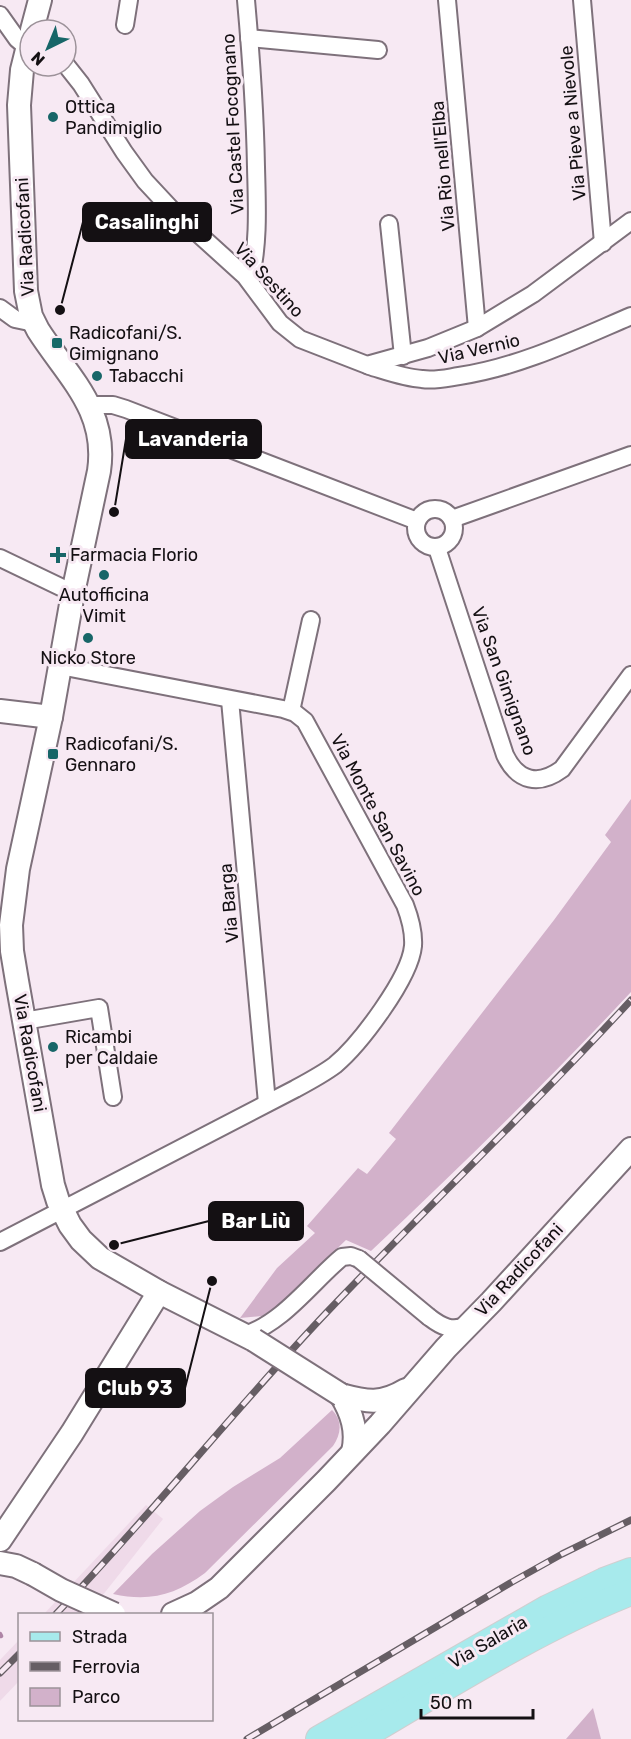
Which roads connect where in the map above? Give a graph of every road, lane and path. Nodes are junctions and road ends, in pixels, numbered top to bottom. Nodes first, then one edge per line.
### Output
1 (39, 0) edge
2 (129, 0) edge
3 (246, 0) edge
4 (447, 0) edge
5 (582, 0) edge
6 (0, 15) edge
7 (35, 18) edge
8 (125, 25) dead end
9 (249, 38) junction
10 (18, 39) edge
11 (378, 50) dead end
12 (21, 78) edge
13 (76, 78) edge
14 (631, 221) edge
15 (389, 224) dead end
16 (603, 243) junction
17 (250, 282) junction
18 (0, 308) edge
19 (631, 316) edge
20 (24, 321) junction
21 (477, 328) junction
22 (0, 329) edge
23 (403, 356) junction
24 (367, 365) junction
25 (90, 405) junction
26 (631, 455) edge
27 (452, 519) junction
28 (417, 521) junction
29 (437, 548) junction
30 (0, 558) edge
31 (73, 593) junction
32 (311, 620) dead end
33 (60, 666) junction
34 (631, 675) edge
35 (230, 700) junction
36 (0, 711) edge
37 (291, 711) junction
38 (51, 717) junction
39 (24, 1021) junction
40 (113, 1097) dead end
41 (267, 1103) junction
42 (631, 1149) edge
43 (62, 1209) junction
44 (0, 1242) edge
45 (159, 1292) junction
46 (468, 1325) junction
47 (249, 1337) junction
48 (415, 1384) junction
49 (352, 1403) junction
50 (380, 1424) junction
51 (354, 1452) junction
52 (0, 1540) edge
53 (631, 1560) edge
54 (0, 1563) edge
55 (631, 1571) edge
56 (604, 1581) junction
57 (631, 1592) edge
58 (631, 1609) edge
59 (111, 1613) edge
60 (175, 1613) edge
61 (545, 1631) junction
62 (319, 1739) edge
63 (358, 1739) edge

1 - 7 street, Via Radicofani
2 - 8 street
3 - 9 street, Via Castel Focognano
4 - 21 street, Via Rio nell'Elba
5 - 16 street, Via Pieve a Nievole
6 - 10 street
9 - 11 street
9 - 17 street, Via Castel Focognano
12 - 20 street, Via Radicofani
13 - 17 street, Via Sestino
14 - 16 street
15 - 23 street
16 - 21 street
17 - 24 street, Via Sestino
18 - 20 street
19 - 24 street, Via Vernio
20 - 22 street
20 - 25 street, Via Radicofani
21 - 23 street
23 - 24 street
25 - 28 street
25 - 31 street, Via Radicofani
26 - 27 street
27 - 28 street
27 - 29 street
28 - 29 street
29 - 34 street, Via San Gimignano
30 - 31 street
31 - 33 street, Via Radicofani
32 - 37 street
33 - 35 street
33 - 38 street, Via Radicofani
35 - 37 street
35 - 41 street, Via Barga
36 - 38 street
37 - 41 street, Via Monte San Savino
38 - 39 street, Via Radicofani
39 - 40 street
39 - 43 street, Via Radicofani
41 - 43 street, Via Monte San Savino
42 - 46 street, Via Radicofani
43 - 44 street, Via Monte San Savino
43 - 45 street, Via Radicofani
45 - 47 street, Via Radicofani
45 - 52 street
46 - 47 street, Via Radicofani, bridge
46 - 48 street
47 - 49 street, bridge
48 - 49 street
48 - 50 street
49 - 50 street
49 - 51 street
50 - 51 street
51 - 60 street
53 - 56 main road
54 - 59 street, bridge
55 - 56 main road, Via Salaria
56 - 62 main road, Via Salaria
57 - 61 main road, Via Salaria
58 - 61 main road
61 - 63 main road, Via Salaria

